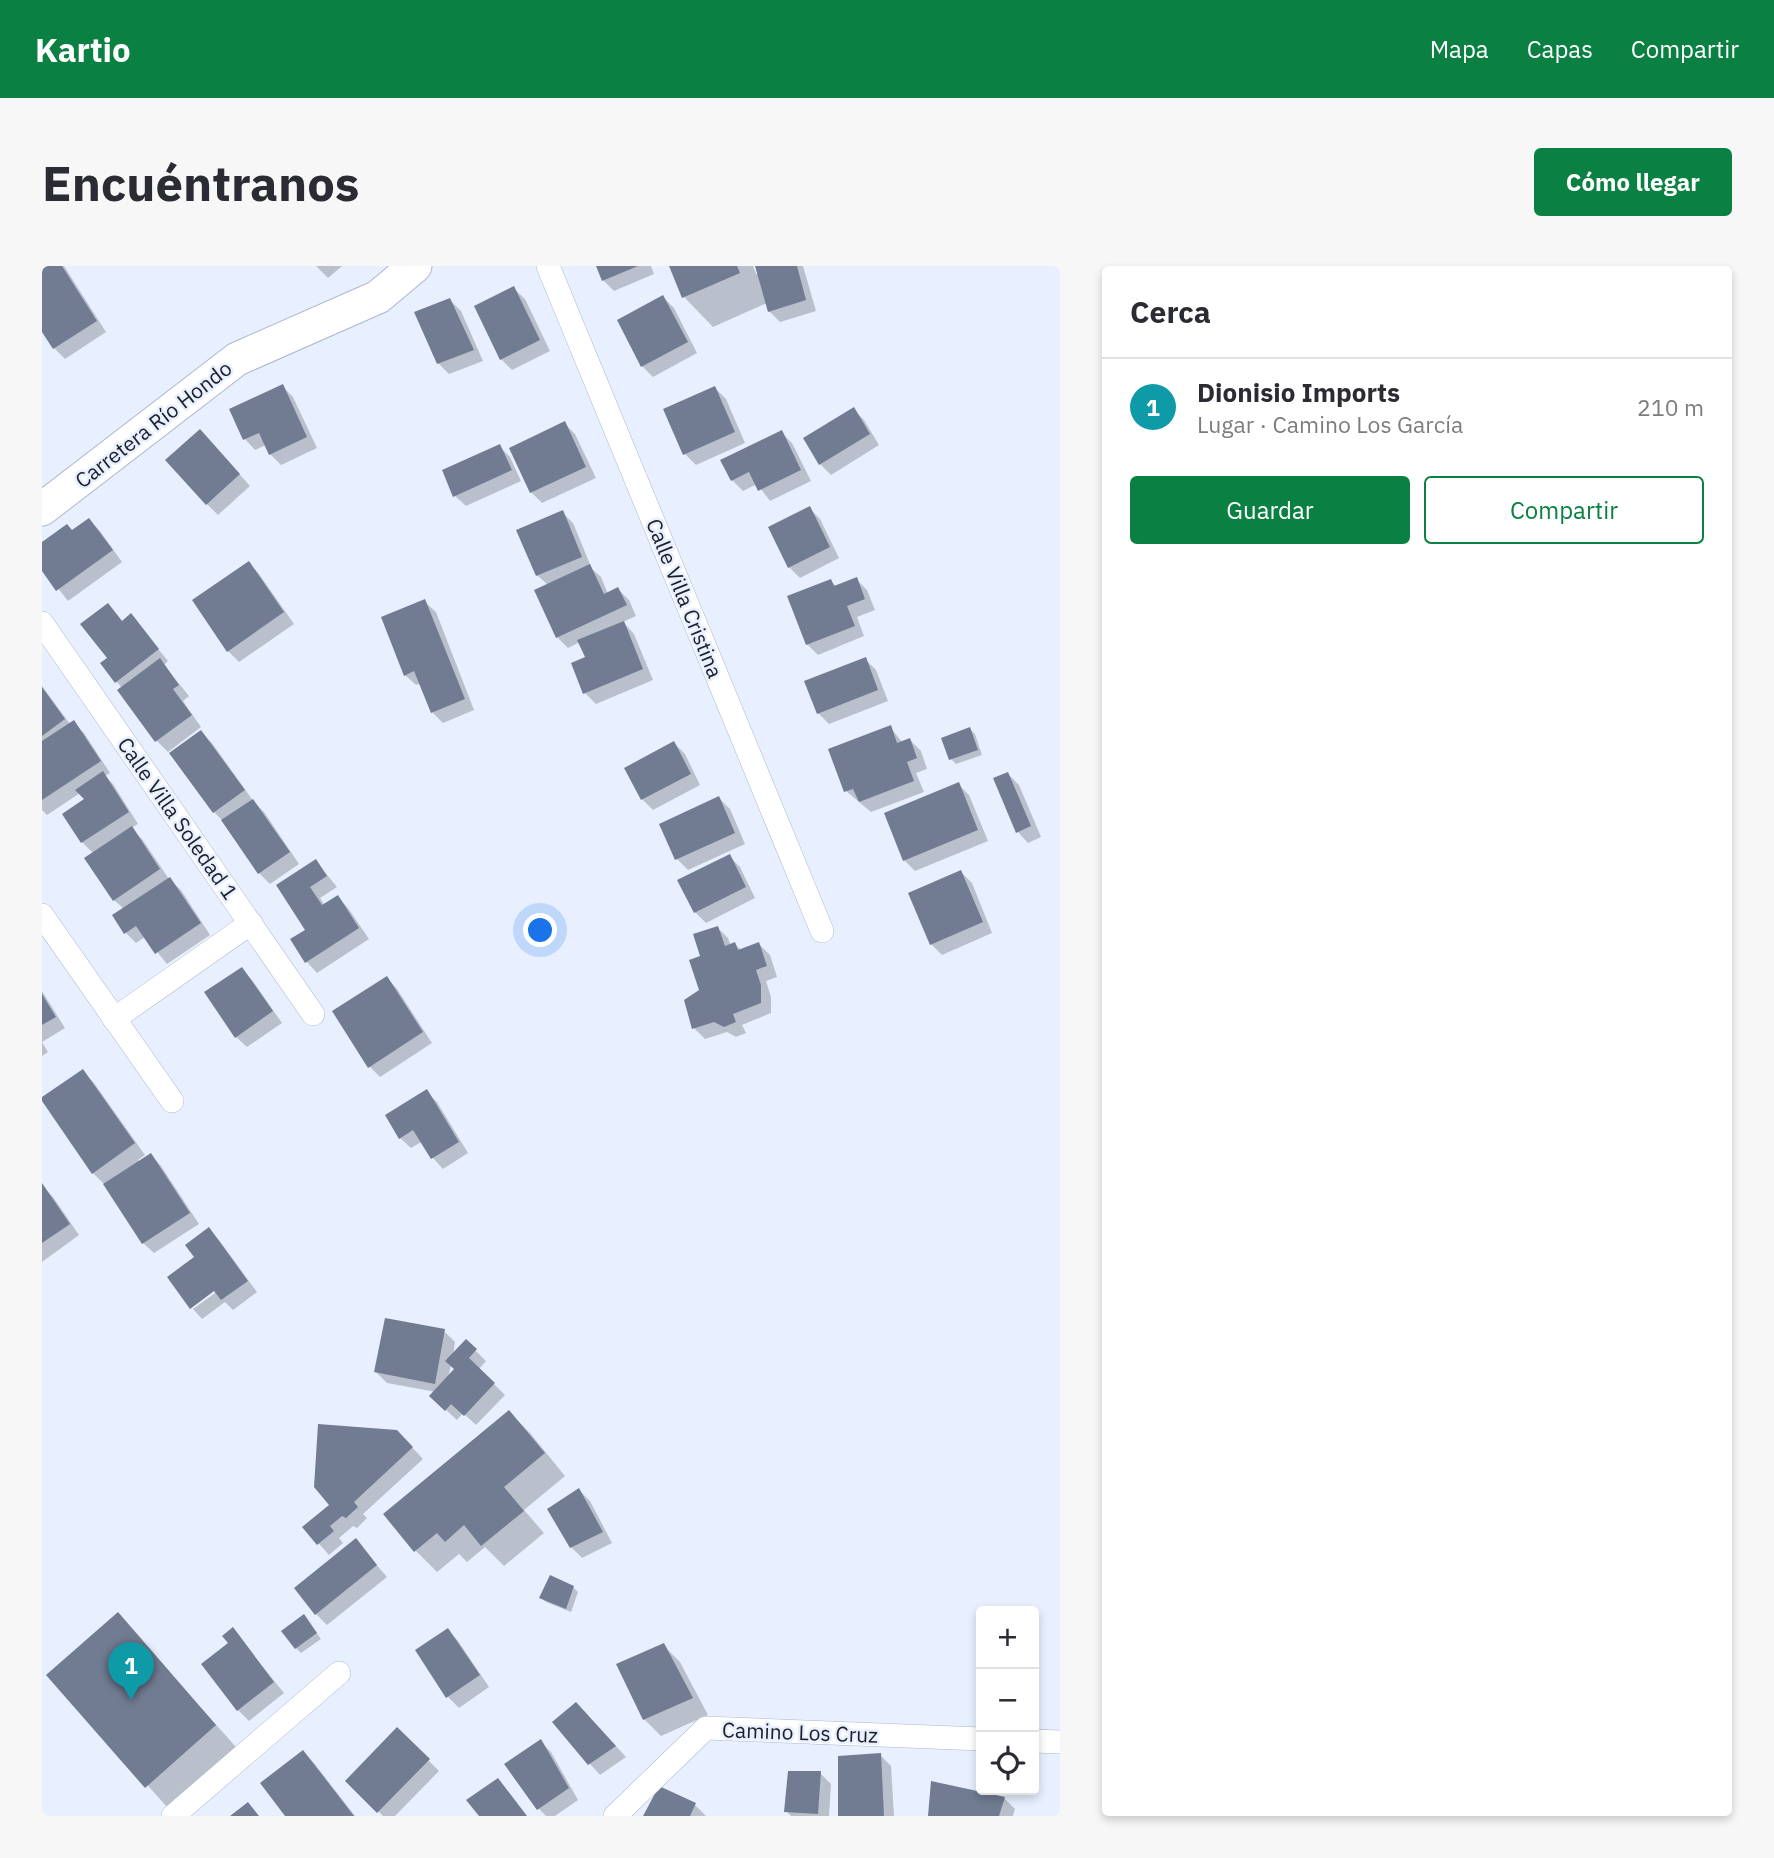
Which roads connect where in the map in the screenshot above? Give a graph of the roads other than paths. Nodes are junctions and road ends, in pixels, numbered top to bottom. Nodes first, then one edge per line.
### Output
1 (415, 266) edge
2 (548, 266) edge
3 (42, 509) edge
4 (42, 623) edge
5 (42, 915) edge
6 (251, 923) junction
7 (822, 931) dead end
8 (313, 1014) dead end
9 (114, 1019) junction
10 (172, 1101) dead end
11 (339, 1673) dead end
12 (976, 1739) edge
13 (1039, 1741) edge
14 (1060, 1742) edge
15 (173, 1816) edge
16 (615, 1816) edge

1 - 3 street, Carretera Río Hondo
2 - 7 street, Calle Villa Cristina
4 - 6 street, Calle Villa Soledad 1
5 - 9 street
6 - 8 street, Calle Villa Soledad 1
6 - 9 street
9 - 10 street
11 - 15 street
12 - 16 street, Camino Los Cruz
13 - 14 street

